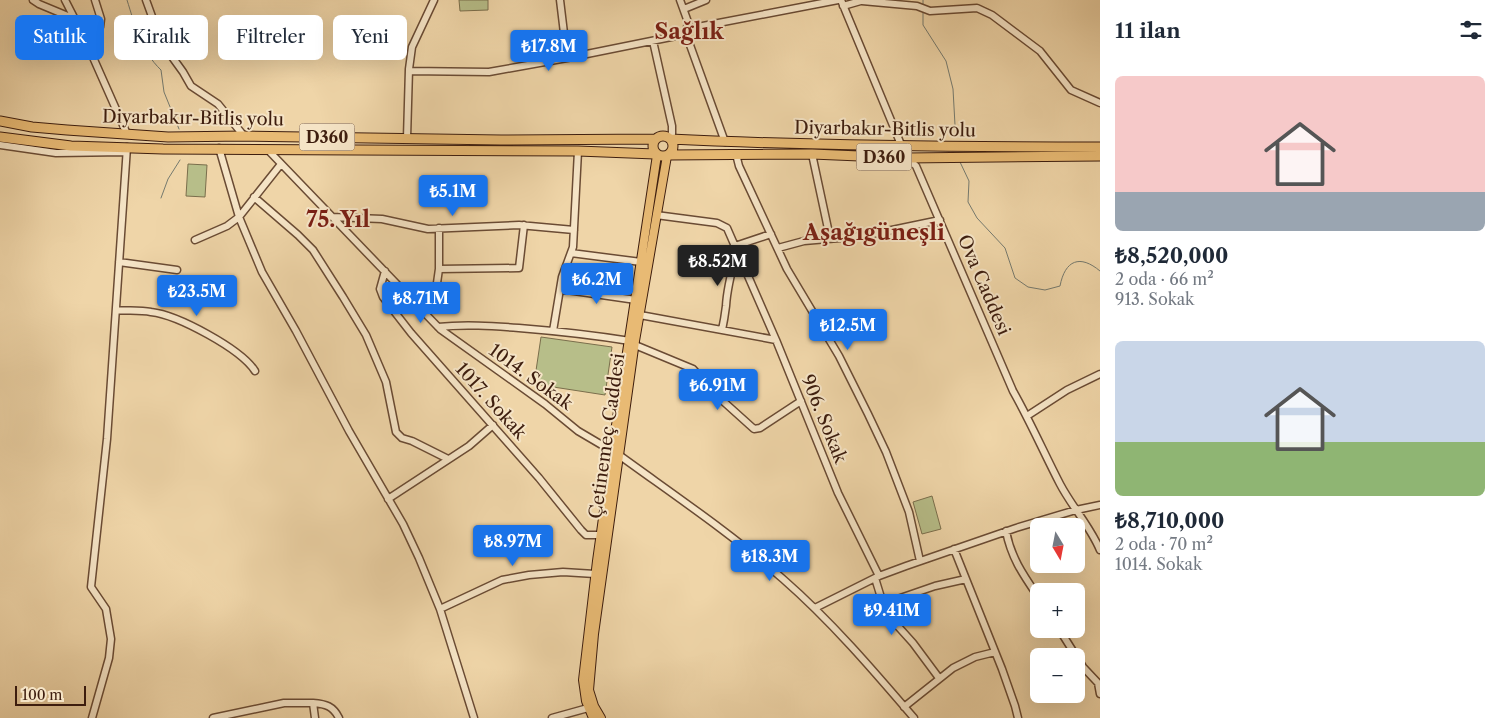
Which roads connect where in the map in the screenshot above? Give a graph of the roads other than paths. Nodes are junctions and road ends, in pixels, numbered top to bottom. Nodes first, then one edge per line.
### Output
1 (33, 0) edge
2 (65, 0) edge
3 (95, 0) edge
4 (146, 0) edge
5 (434, 0) edge
6 (560, 0) edge
7 (680, 0) edge
8 (706, 0) edge
9 (863, 1) edge
10 (840, 2) edge
11 (684, 9) junction
12 (64, 15) edge
13 (73, 15) edge
14 (100, 15) edge
15 (686, 31) junction
16 (653, 41) junction
17 (567, 58) junction
18 (94, 60) edge
19 (409, 71) junction
20 (1100, 103) edge
21 (0, 121) edge
22 (127, 134) junction
23 (244, 136) junction
24 (0, 137) edge
25 (408, 138) junction
26 (655, 139) junction
27 (670, 139) junction
28 (725, 142) junction
29 (0, 145) edge
30 (902, 147) junction
31 (1100, 147) edge
32 (219, 148) junction
33 (127, 150) junction
34 (268, 150) junction
35 (578, 151) junction
36 (736, 154) junction
37 (812, 154) junction
38 (662, 155) junction
39 (1100, 156) edge
40 (907, 158) junction
41 (281, 164) junction
42 (254, 197) junction
43 (656, 215) junction
44 (239, 217) junction
45 (332, 217) junction
46 (940, 220) junction
47 (524, 225) junction
48 (439, 228) junction
49 (574, 230) junction
50 (771, 234) junction
51 (830, 238) junction
52 (196, 240) dead end
53 (778, 248) junction
54 (736, 249) junction
55 (571, 253) junction
56 (119, 262) junction
57 (641, 262) junction
58 (439, 269) junction
59 (177, 270) dead end
60 (385, 271) junction
61 (437, 283) dead end
62 (560, 289) junction
63 (636, 300) junction
64 (116, 310) junction
65 (640, 315) junction
66 (438, 327) junction
67 (722, 330) junction
68 (553, 331) junction
69 (776, 340) junction
70 (632, 343) junction
71 (256, 371) dead end
72 (1100, 374) edge
73 (801, 401) junction
74 (1027, 416) junction
75 (493, 425) junction
76 (616, 453) junction
77 (448, 459) junction
78 (388, 499) junction
79 (1100, 504) edge
80 (1076, 510) junction
81 (1006, 531) junction
82 (600, 535) junction
83 (954, 549) junction
84 (1100, 550) edge
85 (920, 561) junction
86 (595, 574) junction
87 (877, 577) junction
88 (966, 579) junction
89 (1030, 585) edge
90 (883, 604) junction
91 (814, 608) junction
92 (440, 609) junction
93 (1065, 638) edge
94 (995, 652) junction
95 (939, 678) junction
96 (1100, 694) edge
97 (313, 703) junction
98 (904, 707) junction
99 (588, 708) junction
100 (92, 718) edge
101 (213, 718) edge
102 (315, 718) edge
103 (340, 718) edge
104 (474, 718) edge
105 (552, 718) edge
106 (593, 718) edge
107 (601, 718) edge
108 (914, 718) edge
109 (1018, 718) edge

1 - 12 street
2 - 13 street
3 - 14 street
4 - 23 street
5 - 19 street
6 - 17 street
7 - 11 street
8 - 11 street
9 - 10 street
9 - 20 street
10 - 15 street
10 - 30 street, Ova Caddesi
11 - 15 street
15 - 16 street
15 - 28 street
16 - 17 street
16 - 27 street
17 - 19 street
18 - 22 street
19 - 25 street
21 - 22 highway, Diyarbakır-Bitlis yolu / D360
22 - 23 highway, Diyarbakır-Bitlis yolu / D360
23 - 25 highway, Diyarbakır-Bitlis yolu / D360
24 - 33 highway, Diyarbakır-Bitlis yolu / D360
25 - 26 highway, Diyarbakır-Bitlis yolu / D360
26 - 27 highway
26 - 38 highway
27 - 28 highway, Diyarbakır-Bitlis yolu / D360
27 - 38 highway
28 - 30 highway, Diyarbakır-Bitlis yolu / D360
29 - 33 street
30 - 31 highway, Diyarbakır-Bitlis yolu / D360
30 - 40 street, Ova Caddesi
32 - 33 highway, Diyarbakır-Bitlis yolu / D360
32 - 34 highway, Diyarbakır-Bitlis yolu / D360
32 - 44 street
33 - 56 street
34 - 35 highway, Diyarbakır-Bitlis yolu / D360
34 - 41 street, 1014. Sokak
35 - 38 highway, Diyarbakır-Bitlis yolu / D360
35 - 49 street
36 - 37 highway, Diyarbakır-Bitlis yolu / D360
36 - 38 highway, Diyarbakır-Bitlis yolu / D360
36 - 50 street
37 - 40 highway, Diyarbakır-Bitlis yolu / D360
37 - 51 street
38 - 43 main road, Çetinemeç Caddesi
38 - 57 main road, Çetinemeç Caddesi
39 - 40 highway, Diyarbakır-Bitlis yolu / D360
40 - 46 street, Ova Caddesi
41 - 42 street
41 - 45 street, 1014. Sokak
42 - 44 street
42 - 77 street
43 - 54 street, 906. Sokak
43 - 65 main road, Çetinemeç Caddesi
44 - 52 street
44 - 78 street
45 - 48 street
45 - 60 street, 1014. Sokak
46 - 51 street
46 - 74 street, Ova Caddesi
47 - 48 street
47 - 49 street
47 - 58 street
48 - 58 street
49 - 55 street
50 - 53 street
50 - 54 street
51 - 53 street
53 - 85 street
54 - 67 street
54 - 69 street, 906. Sokak
55 - 57 street
55 - 62 street
56 - 59 street
56 - 64 street
57 - 63 main road, Çetinemeç Caddesi
58 - 61 street
60 - 66 street, 1014. Sokak
60 - 75 street, 1017. Sokak
62 - 63 street
62 - 68 street
63 - 70 main road, Çetinemeç Caddesi
64 - 71 street
64 - 100 street
65 - 67 street
65 - 70 main road, Çetinemeç Caddesi
66 - 68 street
66 - 76 street, 1014. Sokak
67 - 69 street
68 - 70 street
69 - 73 street, 906. Sokak
70 - 73 street
70 - 76 main road, Çetinemeç Caddesi
72 - 74 street
73 - 87 street, 906. Sokak
74 - 80 street, Ova Caddesi
75 - 77 street
75 - 82 street, 1017. Sokak
76 - 82 main road, Çetinemeç Caddesi
76 - 91 street, 1014. Sokak
76 - 107 main road, Çetinemeç Caddesi
77 - 78 street
78 - 92 street
79 - 80 street
80 - 81 street
80 - 84 street, Ova Caddesi
81 - 83 street
81 - 89 street
82 - 86 main road, Çetinemeç Caddesi
83 - 85 street
83 - 88 street
85 - 87 street
86 - 92 street
86 - 99 main road, Çetinemeç Caddesi
87 - 90 street, 906. Sokak
87 - 91 street
88 - 90 street
88 - 94 street
90 - 95 street, 906. Sokak
91 - 98 street, 1014. Sokak
92 - 104 street
93 - 96 street
94 - 95 street
94 - 109 street
95 - 98 street
97 - 101 street
97 - 102 street
97 - 103 street
98 - 108 street, 1014. Sokak
99 - 105 street
99 - 106 main road, Çetinemeç Caddesi

